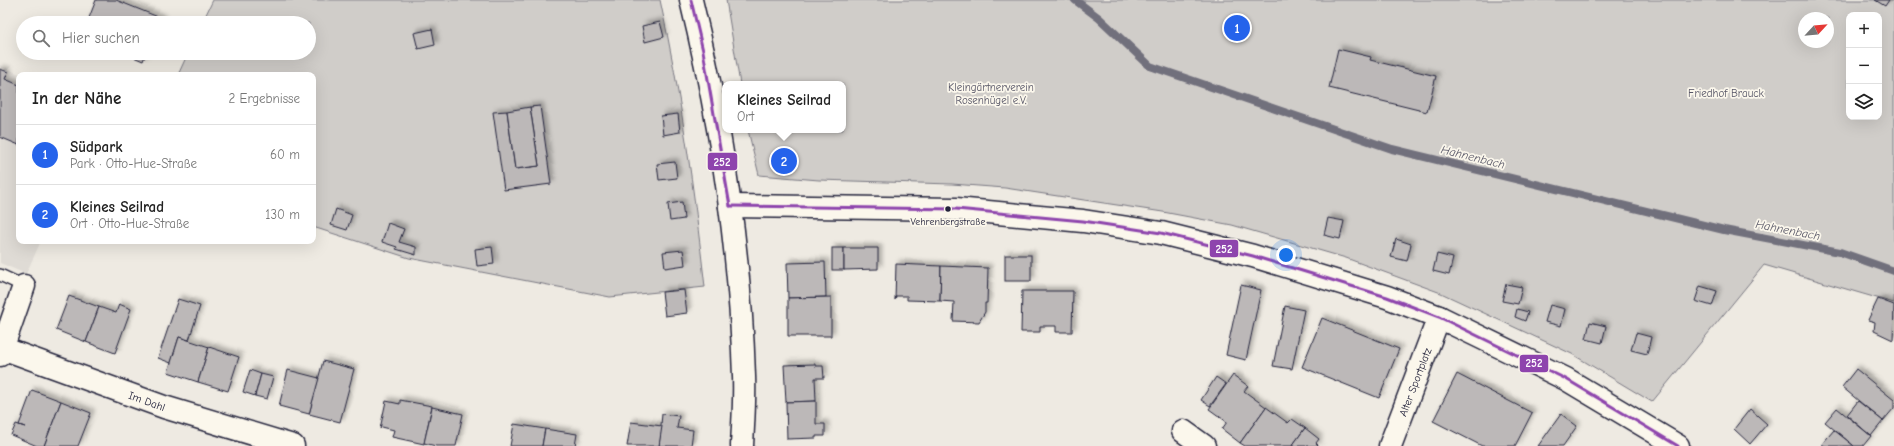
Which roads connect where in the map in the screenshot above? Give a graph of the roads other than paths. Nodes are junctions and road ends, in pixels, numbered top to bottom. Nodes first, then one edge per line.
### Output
1 (691, 0) edge
2 (730, 206) junction
3 (0, 275) edge
4 (24, 286) joint
5 (1439, 317) junction
6 (1, 352) edge
7 (1183, 431) dead end
8 (293, 446) edge
9 (742, 446) edge
10 (1204, 446) edge
11 (1390, 446) edge
12 (1678, 446) edge

1 - 2 street
2 - 5 street
2 - 9 street
3 - 4 lane
4 - 6 street
5 - 11 street, Alter Sportplatz
5 - 12 street
6 - 8 street, Im Dahl
7 - 10 street

